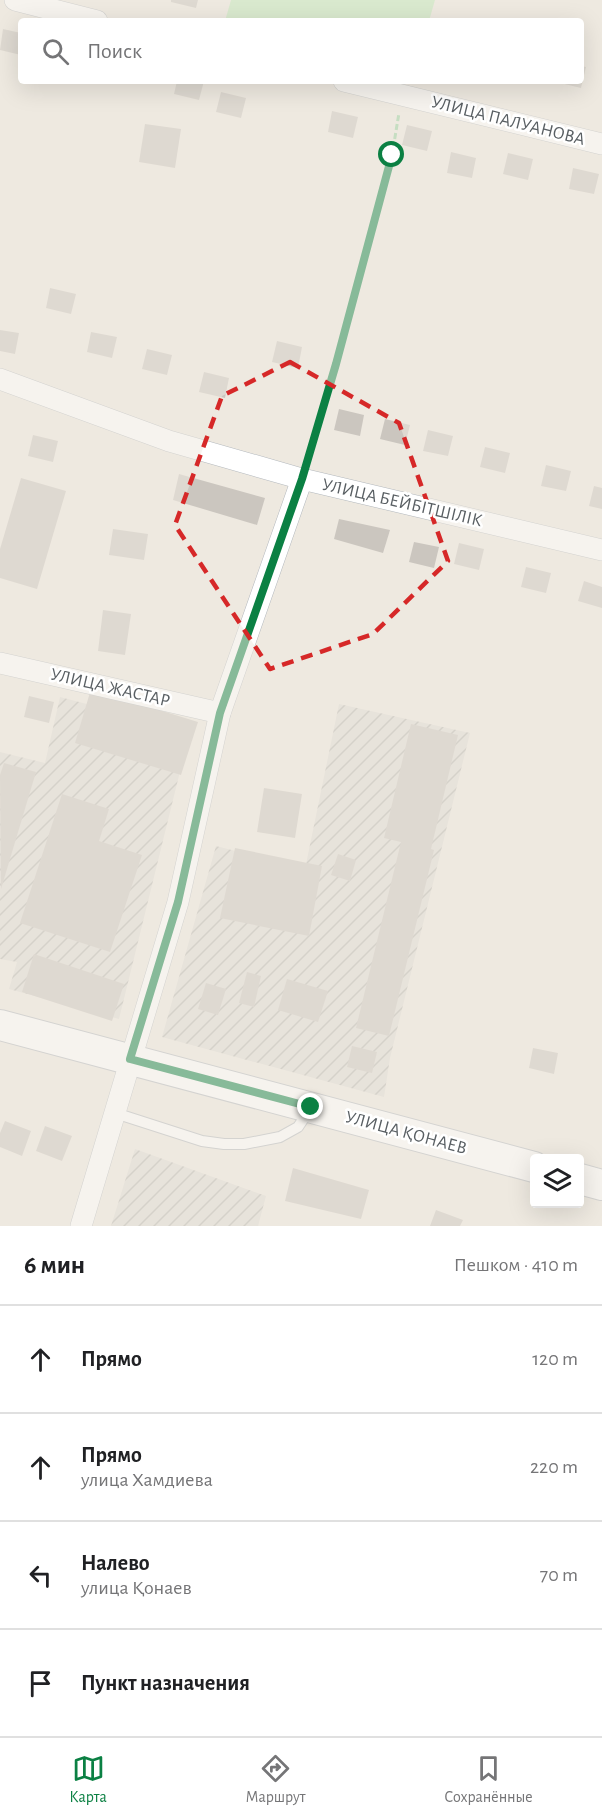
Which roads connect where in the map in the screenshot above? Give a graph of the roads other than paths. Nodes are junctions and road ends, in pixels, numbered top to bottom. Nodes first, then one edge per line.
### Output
1 (15, 0) edge
2 (85, 18) edge
3 (357, 84) edge
4 (602, 144) edge
5 (0, 379) edge
6 (302, 479) junction
7 (602, 550) edge
8 (0, 663) edge
9 (220, 713) junction
10 (0, 1025) edge
11 (130, 1059) junction
12 (311, 1107) junction
13 (115, 1113) junction
14 (530, 1166) edge
15 (584, 1180) edge
16 (602, 1185) edge
17 (81, 1226) edge

1 - 2 street
3 - 4 street, УЛИЦА ПАЛУАНОВА
5 - 6 street, УЛИЦА БЕЙБІТШІЛІК
6 - 7 street, УЛИЦА БЕЙБІТШІЛІК
6 - 9 street
8 - 9 street, УЛИЦА ЖАСТАР
9 - 11 street
10 - 11 main road, УЛИЦА ҚОНАЕВ
11 - 12 main road, УЛИЦА ҚОНАЕВ
11 - 13 street
12 - 13 lane
12 - 14 main road, УЛИЦА ҚОНАЕВ
13 - 17 street
15 - 16 main road

